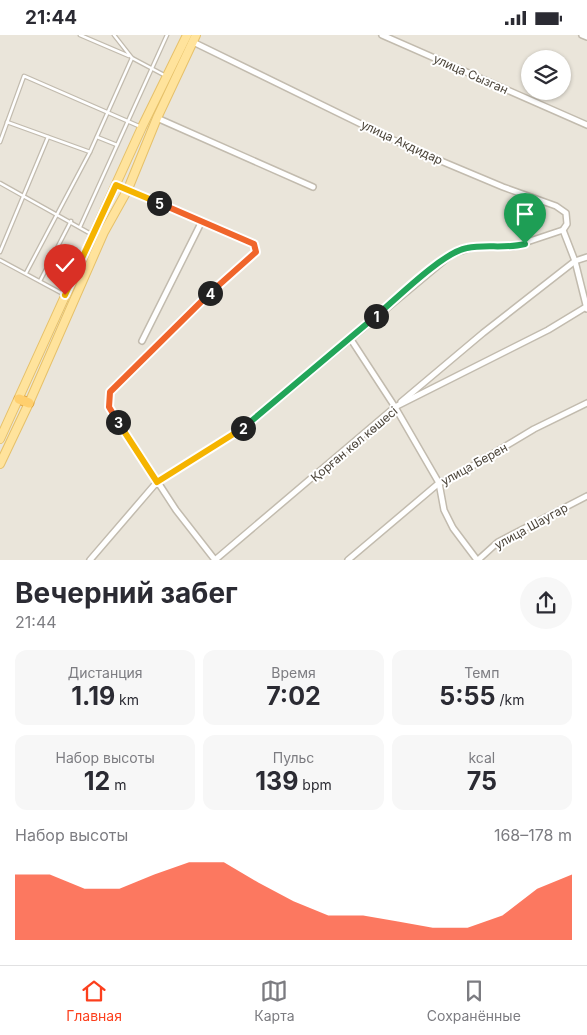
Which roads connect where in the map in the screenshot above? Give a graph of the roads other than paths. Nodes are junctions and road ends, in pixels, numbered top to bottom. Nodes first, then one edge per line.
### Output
1 (80, 35) edge
2 (114, 35) edge
3 (167, 35) edge
4 (187, 35) edge
5 (382, 35) edge
6 (582, 35) edge
7 (587, 37) edge
8 (194, 38) edge
9 (131, 57) junction
10 (152, 70) junction
11 (168, 77) junction
12 (108, 113) junction
13 (156, 118) junction
14 (128, 121) junction
15 (7, 122) junction
16 (587, 125) edge
17 (142, 127) junction
18 (48, 137) junction
19 (97, 137) junction
20 (0, 142) edge
21 (117, 145) junction
22 (90, 152) junction
23 (0, 183) edge
24 (116, 185) junction
25 (313, 187) dead end
26 (128, 189) junction
27 (24, 194) junction
28 (57, 213) junction
29 (71, 221) junction
30 (202, 223) junction
31 (80, 227) junction
32 (563, 230) junction
33 (93, 235) junction
34 (0, 252) edge
35 (587, 257) edge
36 (0, 260) edge
37 (575, 261) junction
38 (26, 273) junction
39 (40, 281) junction
40 (65, 295) junction
41 (587, 308) edge
42 (350, 338) junction
43 (142, 341) dead end
44 (19, 399) junction
45 (30, 403) junction
46 (587, 403) edge
47 (395, 407) junction
48 (0, 439) edge
49 (0, 464) edge
50 (157, 482) junction
51 (440, 483) junction
52 (587, 496) edge
53 (92, 559) edge
54 (216, 560) edge
55 (348, 560) edge
56 (477, 560) edge

1 - 9 lane
2 - 9 lane
3 - 10 lane
4 - 11 main road
5 - 16 street, улица Сызган
6 - 7 street
8 - 13 main road
8 - 32 street, улица Акдидар
9 - 10 lane
9 - 12 lane
10 - 11 lane
10 - 14 lane
11 - 17 main road
12 - 14 lane
12 - 15 lane
12 - 19 lane
13 - 25 street
13 - 26 main road
14 - 17 lane
14 - 21 lane
15 - 18 lane
15 - 20 lane
17 - 24 main road
18 - 22 lane
18 - 27 lane
19 - 21 lane
19 - 22 lane
21 - 31 lane
22 - 28 lane
23 - 27 lane
24 - 26 street
24 - 33 main road
26 - 30 street
26 - 45 main road
27 - 28 lane
27 - 34 lane
28 - 29 lane
28 - 38 lane
29 - 31 lane
29 - 39 lane
30 - 43 street
30 - 50 street
31 - 33 lane
32 - 37 street, улица Акдидар
32 - 42 street
33 - 40 main road
35 - 37 street
36 - 38 lane
37 - 41 street, улица Акдидар
37 - 47 street
38 - 39 lane
39 - 40 lane
40 - 44 main road
41 - 47 street, Қорған көл көшесі
42 - 47 street
42 - 50 street
44 - 45 highway
44 - 48 main road
45 - 49 main road
46 - 51 street, улица Берен
47 - 51 street
47 - 54 street, Қорған көл көшесі
50 - 53 street
50 - 54 street
51 - 55 street, улица Берен
51 - 56 street
52 - 56 street, улица Шаугар

